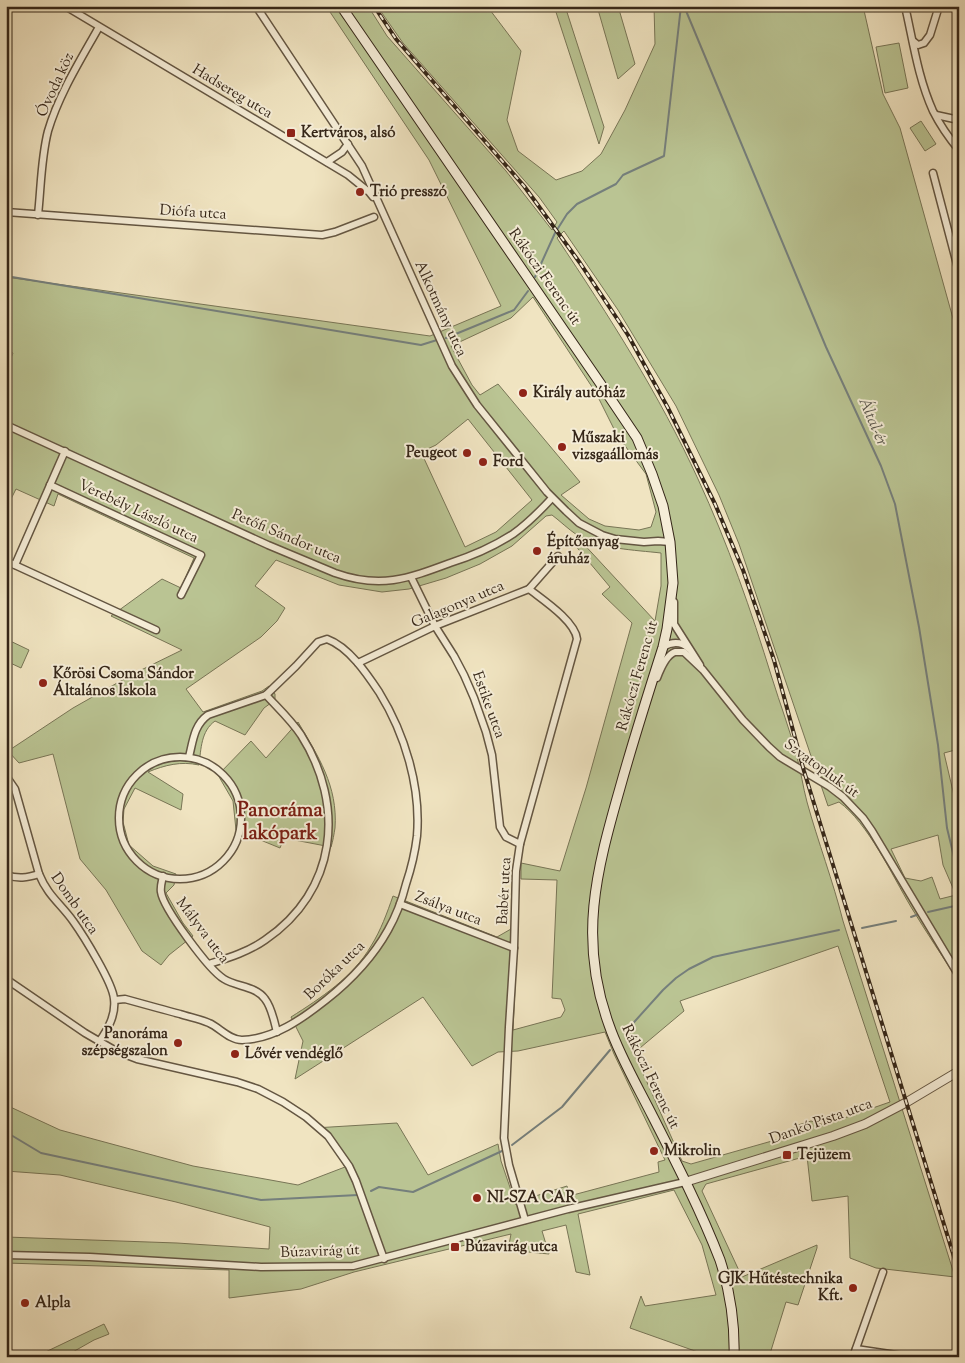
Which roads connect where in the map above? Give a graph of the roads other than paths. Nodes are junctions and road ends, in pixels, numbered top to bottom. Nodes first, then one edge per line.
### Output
1 (65, 6) edge
2 (256, 6) edge
3 (341, 6) edge
4 (905, 6) edge
5 (939, 6) edge
6 (99, 27) junction
7 (913, 41) junction
8 (936, 115) junction
9 (959, 120) edge
10 (348, 144) junction
11 (959, 150) edge
12 (327, 162) junction
13 (933, 173) dead end
14 (380, 206) junction
15 (6, 212) edge
16 (38, 215) junction
17 (374, 217) dead end
18 (959, 272) edge
19 (6, 425) edge
20 (65, 452) junction
21 (50, 485) junction
22 (552, 498) junction
23 (670, 542) junction
24 (558, 556) dead end
25 (6, 561) edge
26 (15, 565) junction
27 (411, 577) junction
28 (673, 583) junction
29 (529, 589) junction
30 (181, 595) dead end
31 (435, 626) junction
32 (156, 630) dead end
33 (666, 645) junction
34 (684, 652) junction
35 (693, 652) junction
36 (358, 663) junction
37 (703, 670) junction
38 (266, 695) junction
39 (644, 709) junction
40 (189, 757) junction
41 (6, 776) edge
42 (520, 844) junction
43 (39, 874) junction
44 (6, 875) edge
45 (163, 876) junction
46 (400, 904) junction
47 (514, 948) junction
48 (209, 964) junction
49 (959, 976) edge
50 (6, 980) edge
51 (114, 1000) junction
52 (276, 1032) junction
53 (99, 1042) junction
54 (959, 1071) edge
55 (685, 1182) junction
56 (525, 1220) junction
57 (6, 1255) edge
58 (384, 1259) junction
59 (883, 1272) dead end
60 (856, 1349) junction
61 (734, 1357) edge
62 (853, 1357) edge
63 (910, 1357) edge

1 - 6 street, Hadsereg utca
2 - 10 street, Alkotmány utca
3 - 23 main road, Rákóczi Ferenc út
4 - 7 street
5 - 7 street
6 - 12 street, Hadsereg utca
6 - 16 street, Óvoda köz
7 - 8 street
8 - 9 street
8 - 11 street
10 - 12 street
10 - 14 street, Alkotmány utca
12 - 14 street, Hadsereg utca
13 - 18 street
14 - 22 street, Alkotmány utca
15 - 16 street, Diófa utca
16 - 17 street, Diófa utca
19 - 20 street, Petőfi Sándor utca
20 - 21 street
20 - 27 street, Petőfi Sándor utca
21 - 26 street
21 - 30 street, Verebély László utca
22 - 23 street, Alkotmány utca
22 - 27 street, Petőfi Sándor utca
23 - 28 main road, Rákóczi Ferenc út
24 - 29 street, Galagonya utca
25 - 26 street
26 - 32 street
27 - 31 street, Estike utca
28 - 33 main road, Rákóczi Ferenc út
28 - 35 street, Szvatopluk út
29 - 31 street, Galagonya utca
29 - 42 street, Babér utca
31 - 36 street, Galagonya utca
31 - 42 street, Estike utca
33 - 34 street, Szvatopluk út
33 - 35 street
33 - 39 main road, Rákóczi Ferenc út
34 - 37 street, Szvatopluk út
34 - 39 street
35 - 37 street, Szvatopluk út
36 - 38 street, Boróka utca
36 - 46 street, Boróka utca
37 - 49 street, Szvatopluk út
38 - 40 street, Boróka utca
38 - 48 street
39 - 55 main road, Rákóczi Ferenc út
40 - 45 street
40 - 45 street
41 - 43 street, Domb utca
42 - 47 street, Babér utca
43 - 44 street
43 - 51 street, Domb utca
45 - 48 street, Mályva utca
46 - 47 street, Zsálya utca
46 - 52 street, Boróka utca
47 - 56 street, Babér utca
48 - 52 street, Mályva utca
50 - 53 street
51 - 52 street, Boróka utca
51 - 53 street
53 - 58 street
54 - 55 street, Dankó Pista utca
55 - 56 street, Búzavirág út
55 - 61 main road, Rákóczi Ferenc út
56 - 58 street, Búzavirág út
57 - 58 street, Búzavirág út
59 - 60 street
60 - 62 street
60 - 63 street

